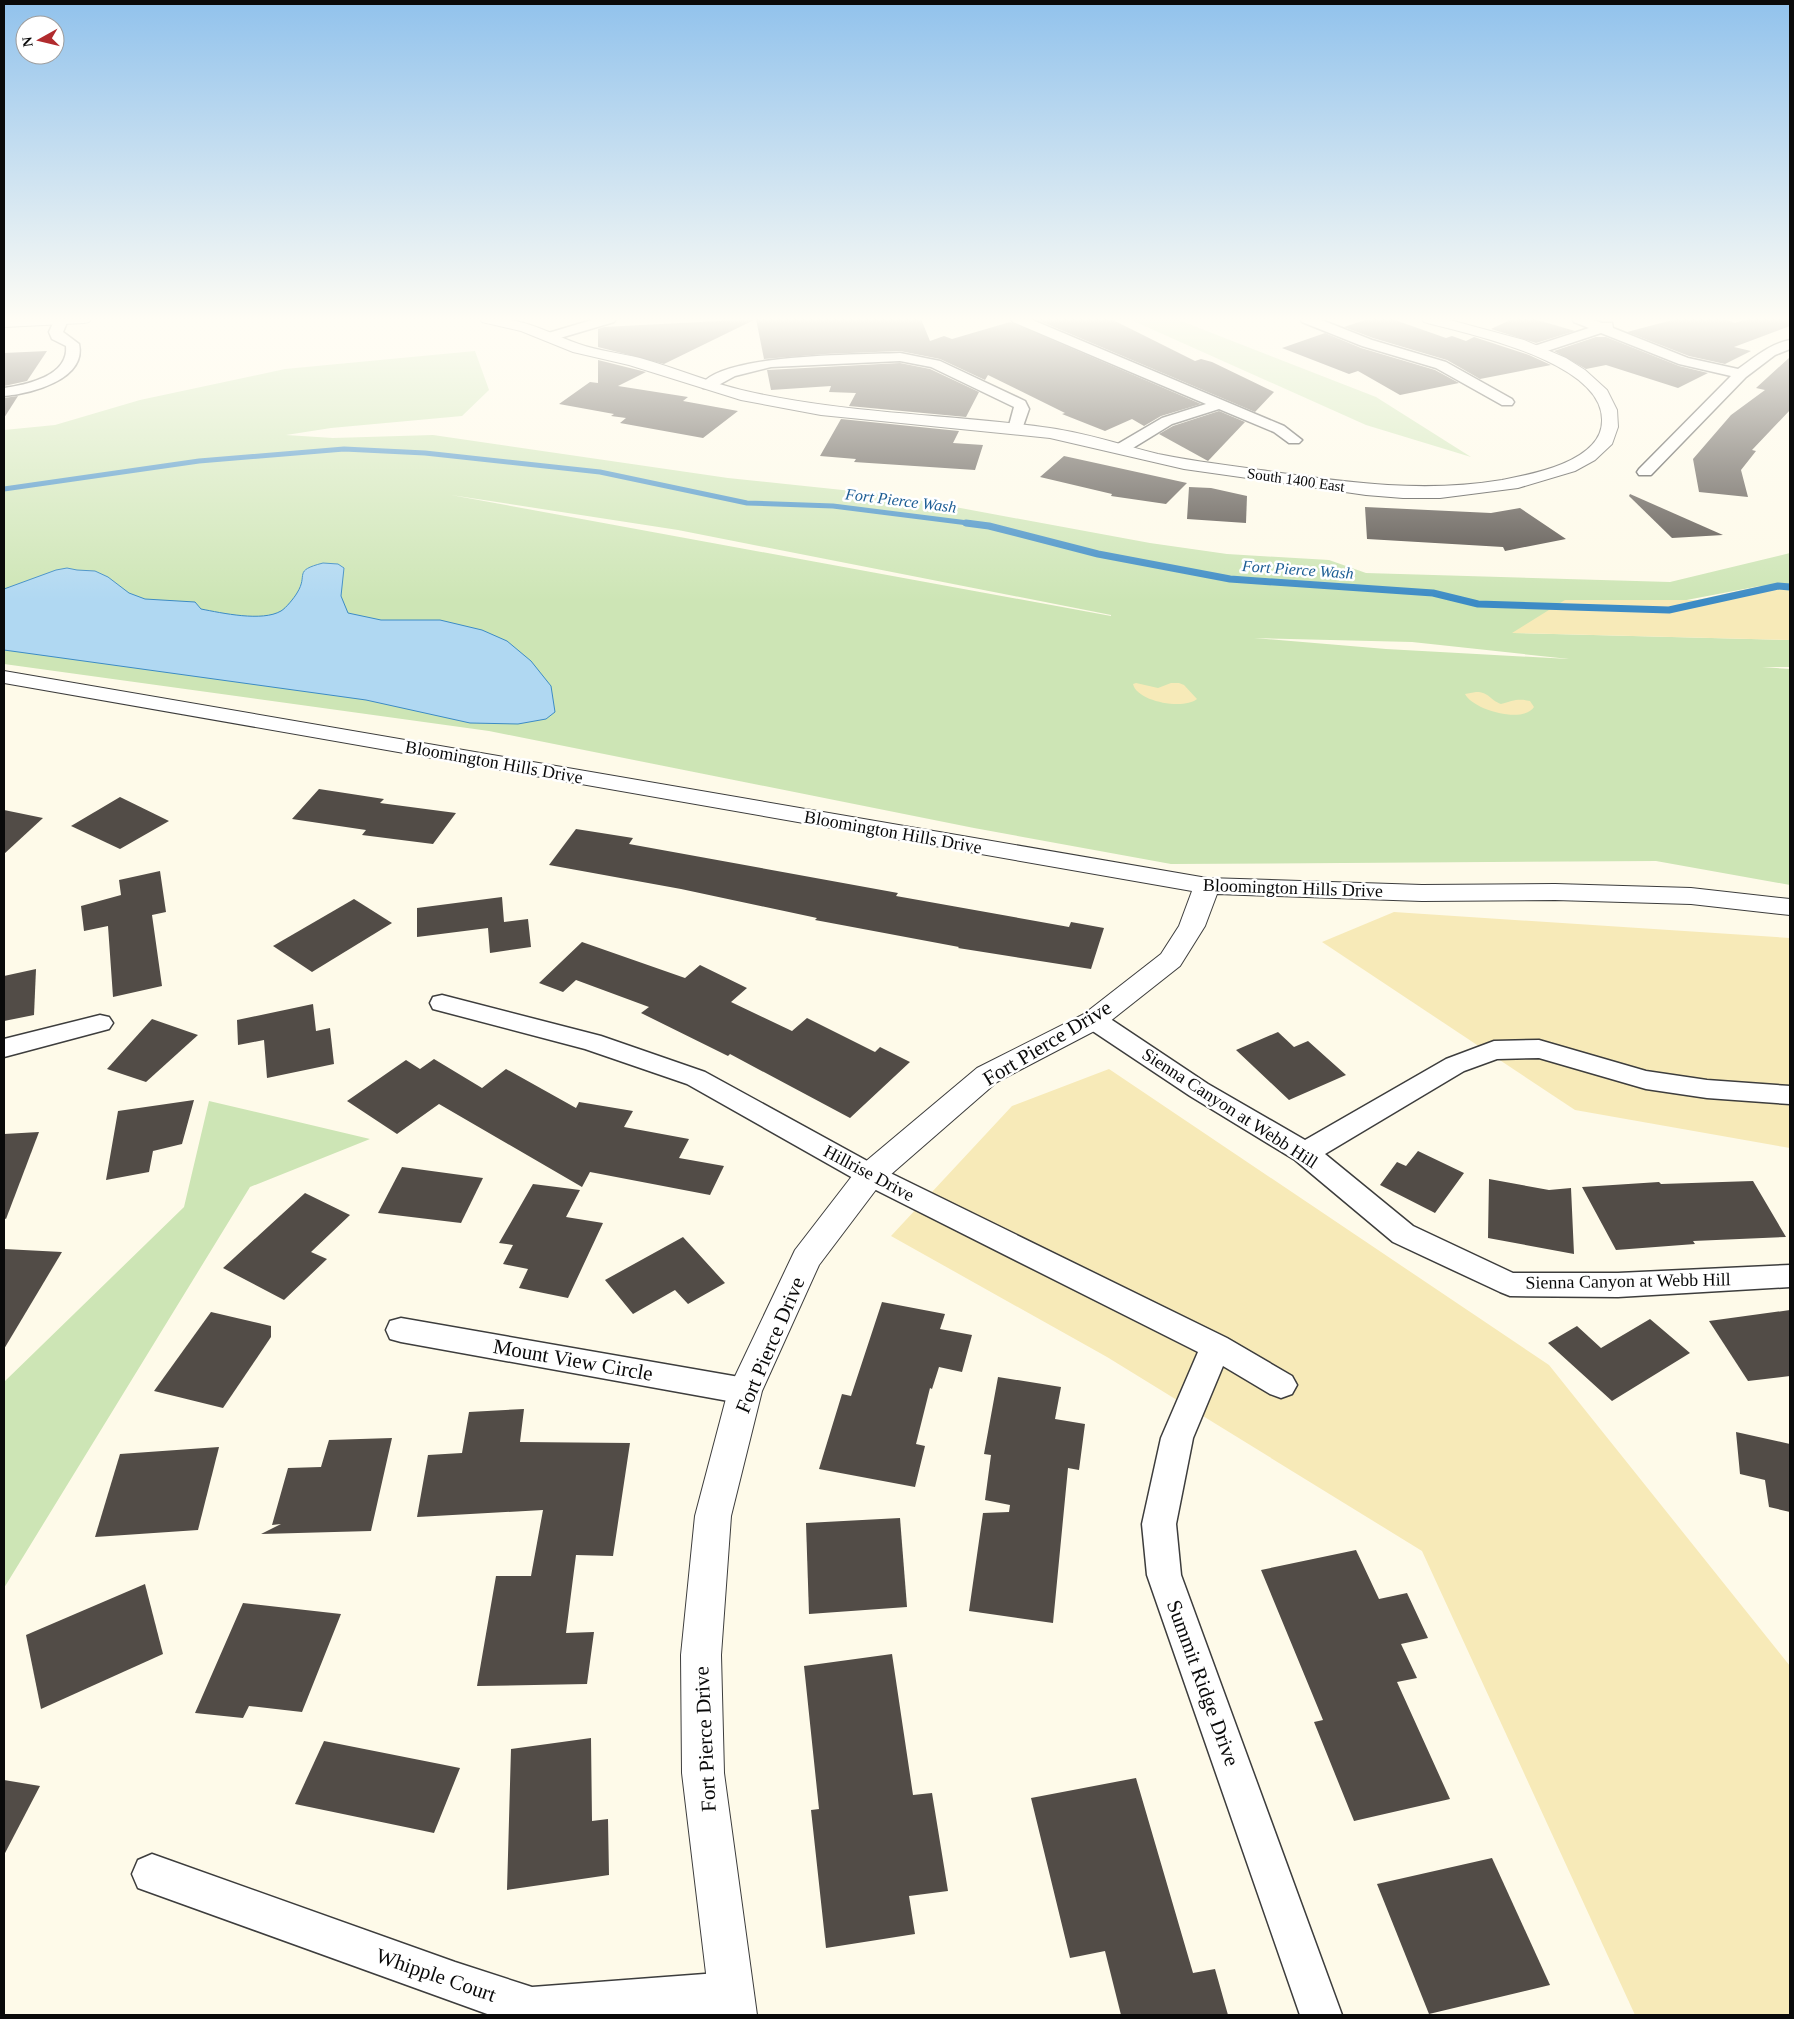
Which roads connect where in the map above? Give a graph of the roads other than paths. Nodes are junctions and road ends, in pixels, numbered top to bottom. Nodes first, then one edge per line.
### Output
1 (854, 413) edge
2 (1021, 413) edge
3 (1189, 413) edge
4 (1242, 413) edge
5 (1611, 413) edge
6 (1703, 413) edge
7 (1016, 429) junction
8 (1294, 440) dead end
9 (1122, 448) junction
10 (1645, 472) dead end
11 (4, 677) edge
12 (1208, 886) junction
13 (1790, 907) edge
14 (442, 1003) dead end
15 (1094, 1020) junction
16 (100, 1023) dead end
17 (4, 1048) edge
18 (1790, 1095) edge
19 (1305, 1152) junction
20 (870, 1175) junction
21 (1790, 1276) edge
22 (401, 1330) dead end
23 (1216, 1347) junction
24 (1281, 1386) dead end
25 (745, 1391) junction
26 (152, 1874) dead end
27 (733, 2004) edge
28 (1321, 2015) edge

1 - 7 street, South 1400 East
2 - 7 street
3 - 9 street
4 - 8 street
5 - 9 street, South 1400 East
6 - 10 street
7 - 9 street, South 1400 East
11 - 12 street, Bloomington Hills Drive
12 - 13 street, Bloomington Hills Drive
12 - 15 street, Fort Pierce Drive
14 - 20 street, Hillrise Drive
15 - 19 street, Sienna Canyon at Webb Hill
15 - 20 street, Fort Pierce Drive
16 - 17 street
18 - 19 street
19 - 21 street, Sienna Canyon at Webb Hill
20 - 23 street, Hillrise Drive
20 - 25 street, Fort Pierce Drive
22 - 25 street, Mount View Circle
23 - 24 street, Hillrise Drive
23 - 28 street, Summit Ridge Drive
25 - 27 street, Fort Pierce Drive
26 - 27 street, Whipple Court

